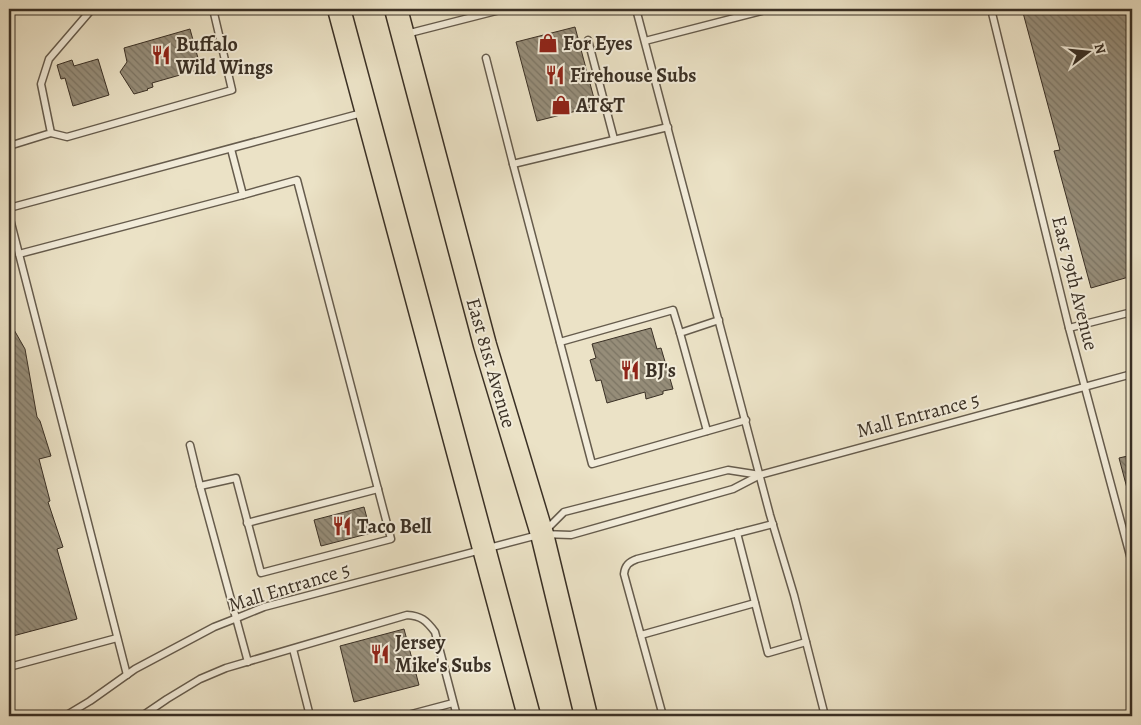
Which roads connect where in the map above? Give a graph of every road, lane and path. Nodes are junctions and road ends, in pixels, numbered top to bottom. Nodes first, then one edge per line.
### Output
1 (92, 9) edge
2 (213, 9) edge
3 (340, 9) edge
4 (396, 9) edge
5 (472, 9) edge
6 (504, 9) edge
7 (636, 9) edge
8 (769, 9) edge
9 (991, 9) edge
10 (474, 17) junction
11 (403, 34) junction
12 (588, 40) dead end
13 (645, 40) junction
14 (486, 58) dead end
15 (367, 112) junction
16 (668, 126) junction
17 (51, 133) junction
18 (614, 139) junction
19 (9, 146) edge
20 (231, 149) junction
21 (514, 164) junction
22 (243, 195) junction
23 (9, 208) edge
24 (9, 215) edge
25 (19, 254) junction
26 (1132, 312) edge
27 (719, 320) junction
28 (1069, 328) junction
29 (680, 333) junction
30 (560, 342) junction
31 (1132, 374) edge
32 (1084, 386) junction
33 (746, 420) junction
34 (707, 431) junction
35 (190, 445) dead end
36 (760, 475) junction
37 (200, 486) junction
38 (378, 489) junction
39 (247, 523) junction
40 (773, 524) junction
41 (737, 533) junction
42 (542, 534) junction
43 (485, 549) junction
44 (1132, 563) edge
45 (755, 603) junction
46 (236, 618) junction
47 (641, 635) junction
48 (117, 638) junction
49 (806, 642) junction
50 (293, 649) junction
51 (248, 662) junction
52 (9, 667) edge
53 (127, 675) junction
54 (453, 703) junction
55 (73, 714) edge
56 (65, 716) edge
57 (142, 716) edge
58 (310, 716) edge
59 (404, 716) edge
60 (457, 716) edge
61 (529, 716) edge
62 (586, 716) edge
63 (663, 716) edge
64 (825, 716) edge

1 - 17 lane
2 - 17 lane
3 - 15 highway
4 - 11 highway, East 81st Avenue
5 - 10 lane
6 - 10 lane
7 - 13 lane
8 - 13 lane
9 - 28 lane, East 79th Avenue
10 - 11 lane
11 - 42 highway, East 81st Avenue
12 - 18 lane
13 - 16 lane
14 - 21 lane
15 - 20 lane
15 - 43 highway
16 - 18 lane
16 - 27 lane
17 - 19 lane
18 - 21 lane
20 - 22 lane
20 - 23 lane
21 - 30 lane
22 - 25 lane
22 - 38 lane
24 - 25 lane
25 - 48 lane
26 - 28 lane
27 - 29 lane
27 - 33 lane
28 - 32 lane, East 79th Avenue
29 - 30 lane
29 - 34 lane
30 - 34 lane
31 - 32 lane, Mall Entrance 5
32 - 36 lane, Mall Entrance 5
32 - 44 lane, East 79th Avenue
33 - 34 lane
33 - 36 lane
35 - 37 lane
36 - 40 lane
36 - 42 lane, Mall Entrance 5
36 - 42 lane, Mall Entrance 5
37 - 39 lane
37 - 46 lane
38 - 39 lane
38 - 39 lane
40 - 41 lane
40 - 49 lane
41 - 45 lane
41 - 47 lane
42 - 43 lane, Mall Entrance 5
42 - 62 highway, East 81st Avenue
43 - 46 lane, Mall Entrance 5
43 - 61 highway
45 - 47 lane
45 - 49 lane
46 - 51 lane
46 - 53 lane, Mall Entrance 5
47 - 63 lane
48 - 52 lane
48 - 53 lane
49 - 64 lane
50 - 51 lane
50 - 54 lane
50 - 58 lane
51 - 57 lane
53 - 55 lane, Mall Entrance 5
54 - 59 lane
54 - 60 lane
55 - 56 lane, Mall Entrance 5

